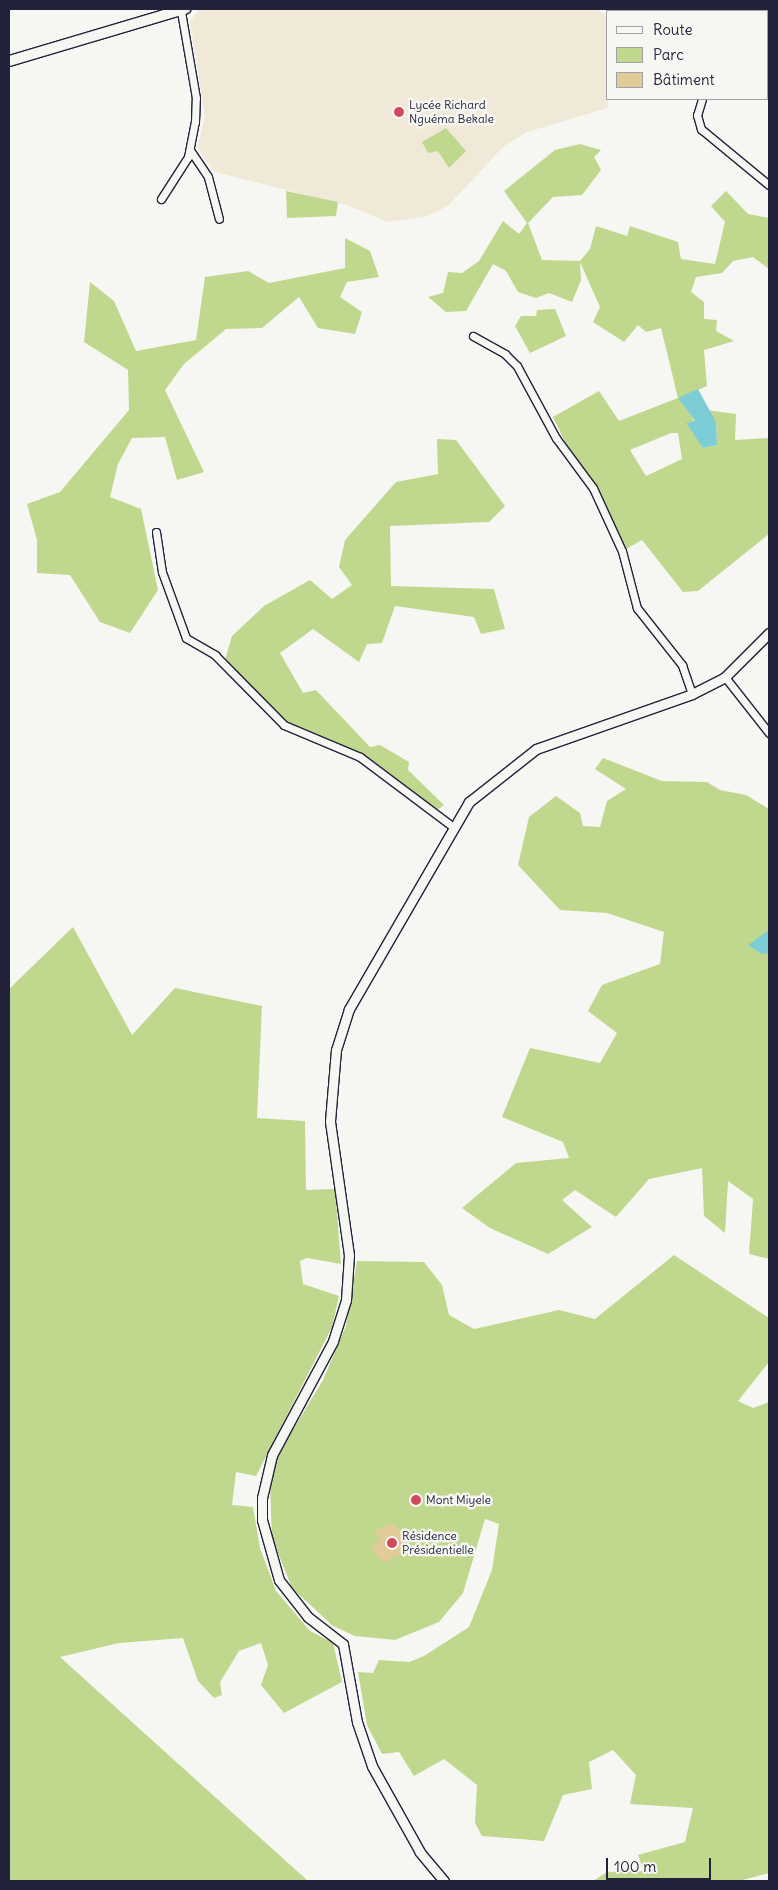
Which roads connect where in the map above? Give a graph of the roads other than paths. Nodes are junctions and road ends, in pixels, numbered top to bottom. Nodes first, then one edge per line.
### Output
1 (183, 10) edge
2 (9, 60) edge
3 (702, 100) edge
4 (190, 150) junction
5 (769, 185) edge
6 (161, 199) dead end
7 (219, 219) dead end
8 (473, 336) dead end
9 (156, 532) dead end
10 (769, 634) edge
11 (725, 677) junction
12 (692, 694) junction
13 (769, 733) edge
14 (452, 826) junction
15 (444, 1881) edge

1 - 2 main road
1 - 4 street
3 - 5 street
4 - 6 street
4 - 7 street
8 - 12 street
9 - 14 street
10 - 11 street
11 - 12 street
11 - 13 street
12 - 14 street
14 - 15 street

